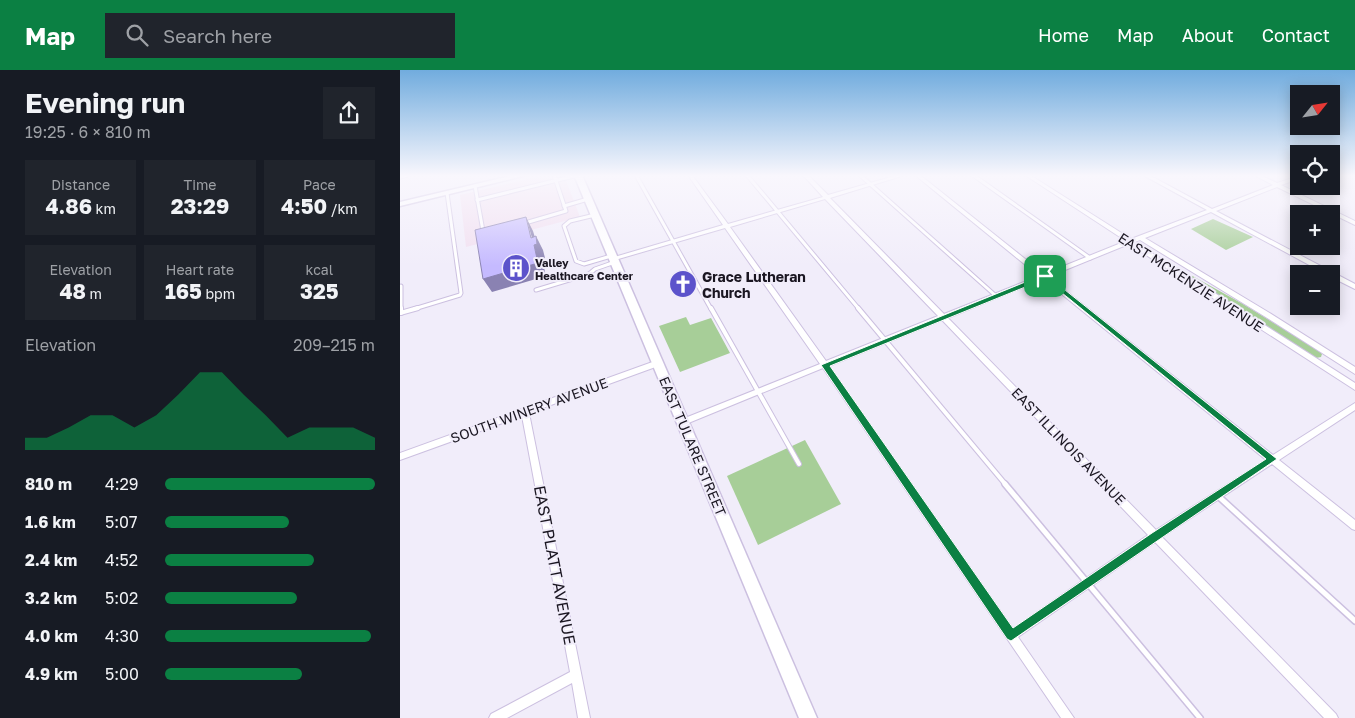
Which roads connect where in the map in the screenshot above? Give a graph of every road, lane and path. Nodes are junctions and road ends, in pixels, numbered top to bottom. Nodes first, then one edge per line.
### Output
1 (449, 205) edge
2 (478, 205) edge
3 (591, 205) edge
4 (653, 205) edge
5 (711, 205) edge
6 (771, 205) edge
7 (799, 205) edge
8 (834, 205) edge
9 (894, 205) edge
10 (955, 205) edge
11 (1016, 205) edge
12 (1073, 205) edge
13 (1203, 205) edge
14 (1224, 205) edge
15 (1319, 205) edge
16 (564, 206) edge
17 (1212, 210) junction
18 (776, 212) junction
19 (595, 215) junction
20 (1355, 223) edge
21 (521, 224) edge
22 (726, 226) junction
23 (488, 233) edge
24 (1142, 238) junction
25 (673, 241) junction
26 (1129, 242) junction
27 (1090, 258) junction
28 (614, 259) junction
29 (1315, 265) edge
30 (1045, 276) junction
31 (1340, 279) edge
32 (401, 286) dead end
33 (1355, 287) edge
34 (536, 290) dead end
35 (996, 296) junction
36 (401, 313) edge
37 (944, 317) junction
38 (886, 341) junction
39 (1334, 357) junction
40 (658, 363) junction
41 (825, 365) junction
42 (1322, 367) junction
43 (1355, 371) edge
44 (1355, 387) edge
45 (758, 392) junction
46 (1355, 406) edge
47 (525, 413) junction
48 (683, 422) junction
49 (400, 457) edge
50 (1272, 459) junction
51 (799, 464) dead end
52 (1217, 496) junction
53 (1355, 526) edge
54 (1156, 536) junction
55 (1088, 583) junction
56 (1355, 621) edge
57 (1011, 636) junction
58 (576, 675) junction
59 (496, 718) edge
60 (584, 718) edge
61 (808, 718) edge
62 (1068, 718) edge
63 (1200, 718) edge
64 (1332, 718) edge

1 - 36 lane
2 - 23 lane
3 - 19 main road, EAST TULARE STREET
4 - 25 lane
5 - 22 street
6 - 18 lane
7 - 18 street
8 - 37 street, EAST ILLINOIS AVENUE
9 - 35 lane
10 - 30 street
11 - 27 lane
12 - 26 street, EAST MCKENZIE AVENUE
13 - 17 street
14 - 17 street
15 - 20 street
16 - 21 lane
17 - 24 street
17 - 29 street
18 - 22 street
18 - 38 lane
19 - 28 main road, EAST TULARE STREET
19 - 28 lane
22 - 25 street
22 - 41 street
24 - 26 street
24 - 39 street, EAST MCKENZIE AVENUE
25 - 28 street
25 - 45 lane
26 - 27 street
26 - 42 street, EAST MCKENZIE AVENUE
27 - 30 street
28 - 34 lane
28 - 40 main road, EAST TULARE STREET
30 - 35 street
30 - 50 street
31 - 33 street
32 - 36 lane
35 - 37 street
37 - 38 street
37 - 54 street, EAST ILLINOIS AVENUE
38 - 41 street
38 - 55 lane
39 - 42 street
39 - 43 street, EAST MCKENZIE AVENUE
40 - 47 street, SOUTH WINERY AVENUE
40 - 48 main road, EAST TULARE STREET
41 - 45 street
41 - 57 street
42 - 44 street, EAST MCKENZIE AVENUE
45 - 48 street
45 - 51 lane
46 - 50 street
47 - 49 street, SOUTH WINERY AVENUE
47 - 58 street, EAST PLATT AVENUE
48 - 61 main road, EAST TULARE STREET
50 - 52 street
50 - 53 street
52 - 54 street
52 - 56 lane
54 - 55 street
54 - 64 street, EAST ILLINOIS AVENUE
55 - 57 street
55 - 63 lane
57 - 62 street
58 - 59 street
58 - 60 street, EAST PLATT AVENUE

